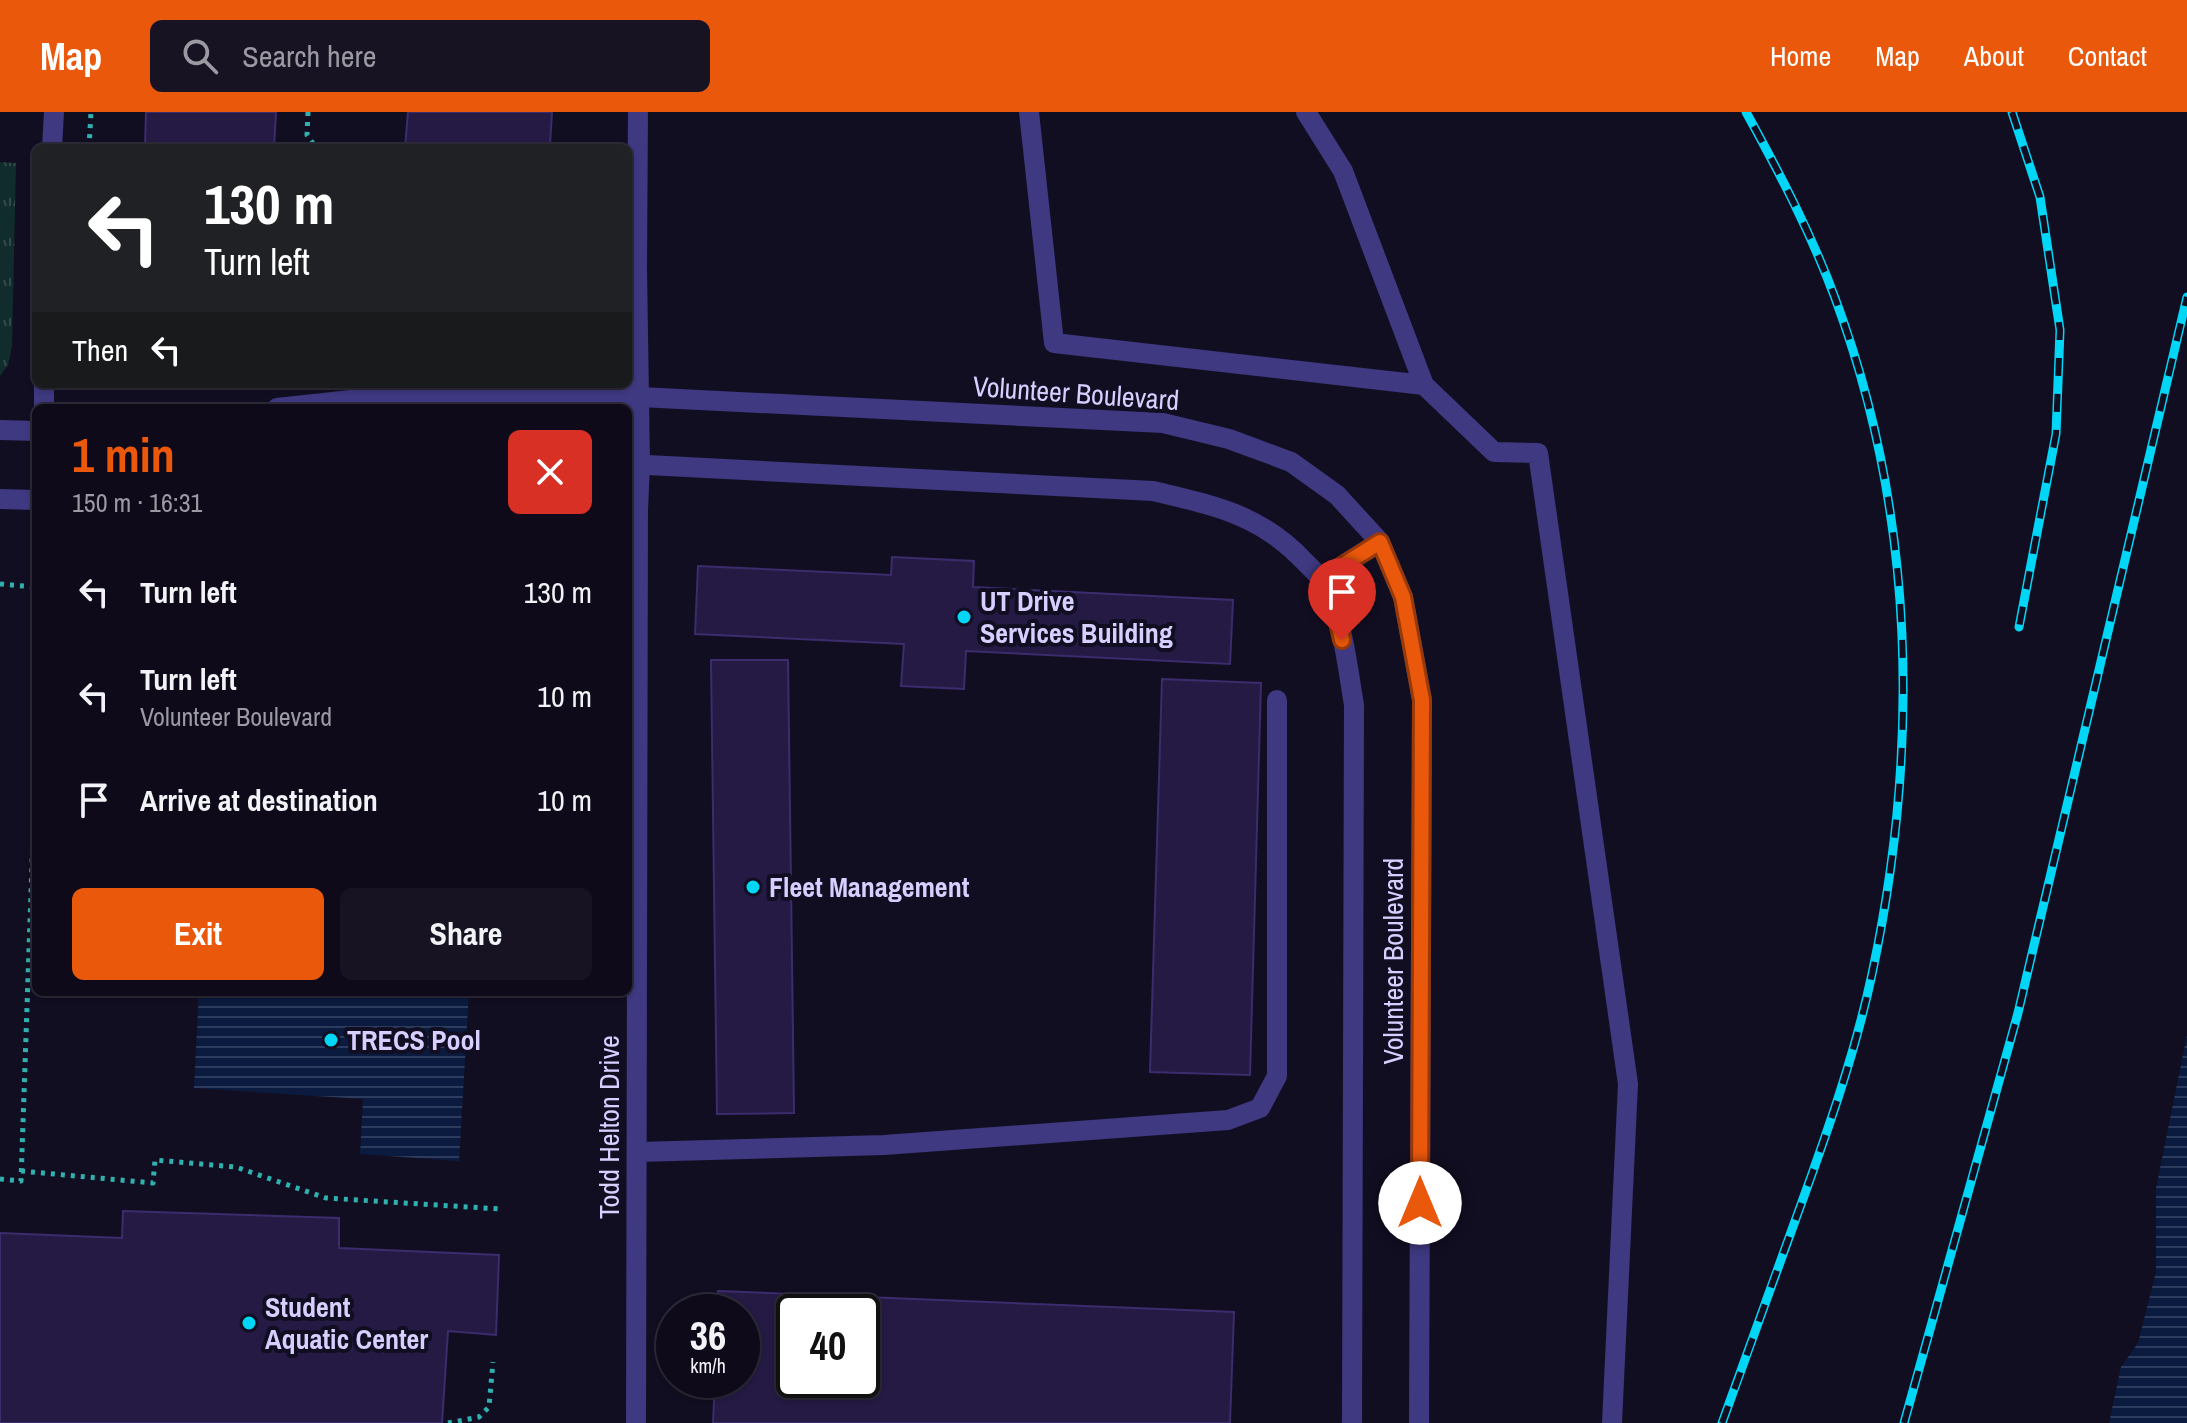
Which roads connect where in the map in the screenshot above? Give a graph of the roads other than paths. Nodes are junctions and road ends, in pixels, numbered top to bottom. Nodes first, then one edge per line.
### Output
1 (54, 112) edge
2 (638, 112) edge
3 (1029, 112) edge
4 (1306, 112) edge
5 (52, 144) edge
6 (632, 268) edge
7 (1424, 385) junction
8 (640, 397) junction
9 (307, 404) edge
10 (0, 430) edge
11 (32, 431) edge
12 (634, 464) edge
13 (0, 499) edge
14 (32, 500) edge
15 (1380, 542) junction
16 (1321, 579) junction
17 (1277, 700) dead end
18 (637, 1152) junction
19 (636, 1423) edge
20 (1352, 1423) edge
21 (1419, 1423) edge
22 (1612, 1423) edge

1 - 5 street
2 - 6 street, Todd Helton Drive
3 - 7 street
4 - 7 street
6 - 8 street, Todd Helton Drive
7 - 22 street
8 - 9 street, Volunteer Boulevard
8 - 12 street, Todd Helton Drive
8 - 15 street, Volunteer Boulevard
10 - 11 street
12 - 16 street, Volunteer Boulevard
12 - 18 street, Todd Helton Drive
13 - 14 street
15 - 16 street
15 - 21 street, Volunteer Boulevard
16 - 20 street, Volunteer Boulevard
17 - 18 street
18 - 19 street, Todd Helton Drive

